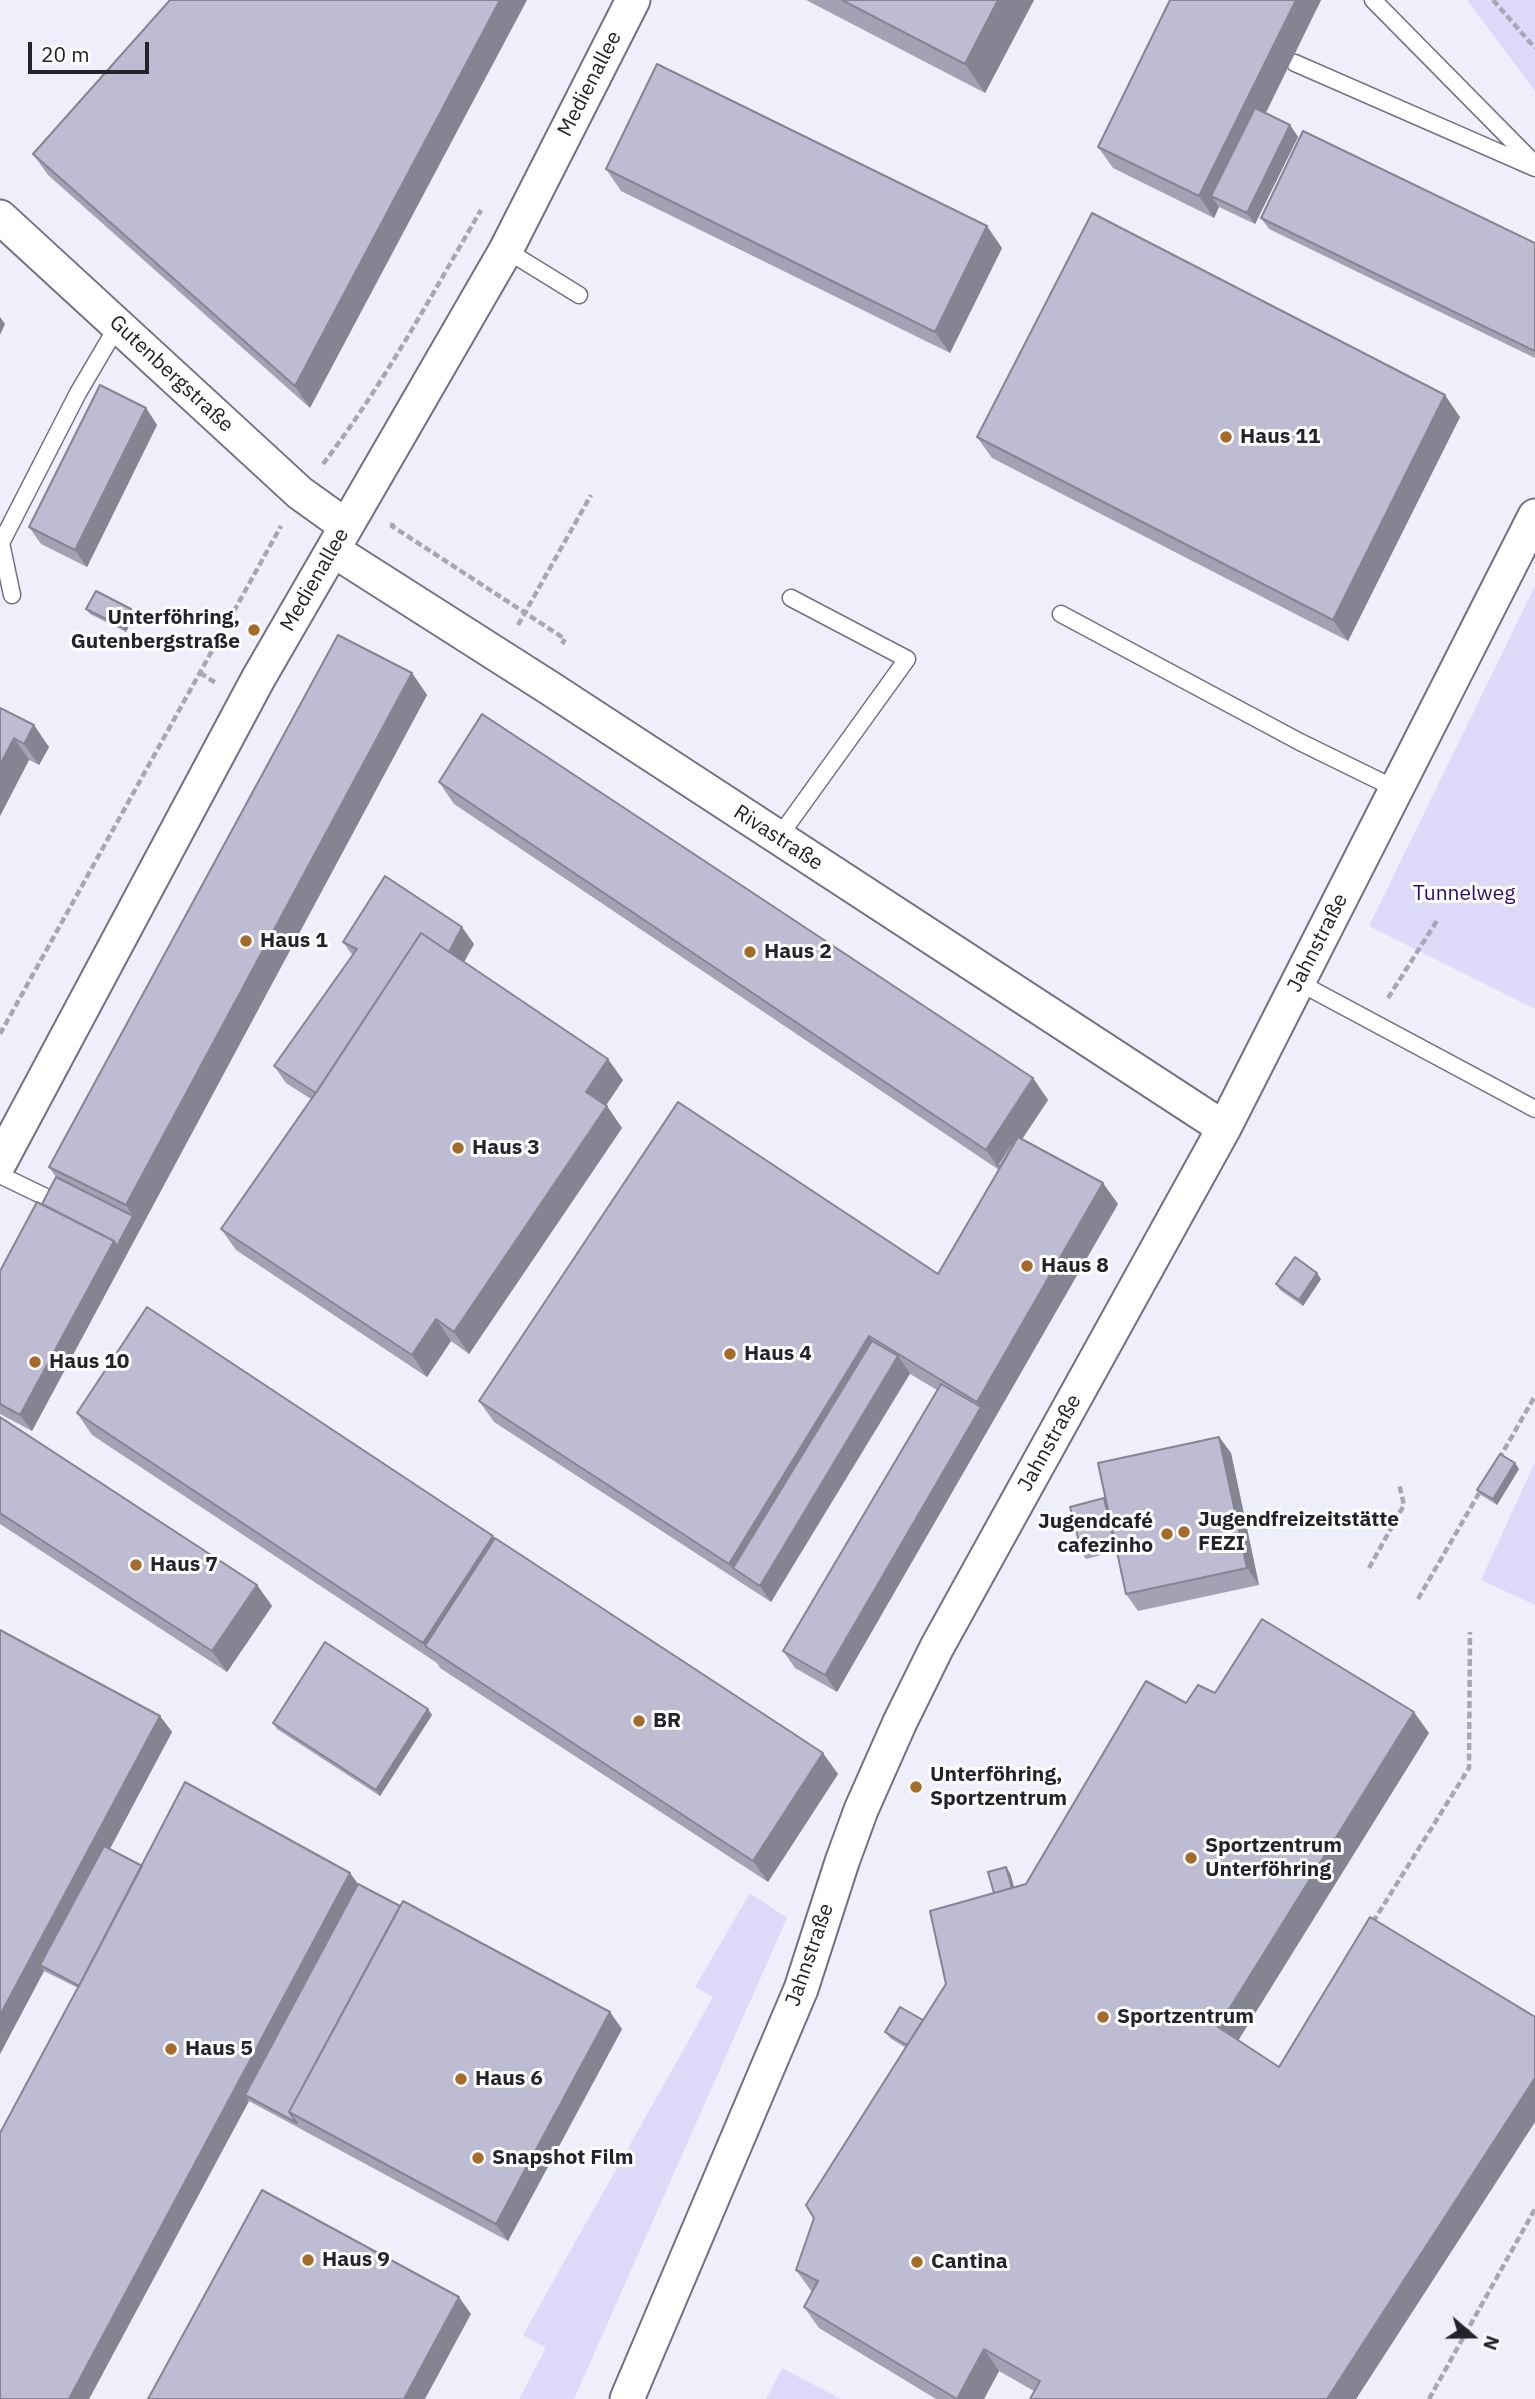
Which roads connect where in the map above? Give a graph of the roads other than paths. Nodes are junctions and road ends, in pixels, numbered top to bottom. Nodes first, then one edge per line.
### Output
1 (633, 0) edge
2 (1373, 0) edge
3 (1295, 64) dead end
4 (1535, 166) edge
5 (0, 217) edge
6 (506, 250) junction
7 (579, 295) dead end
8 (118, 325) junction
9 (1535, 516) edge
10 (339, 538) junction
11 (6, 592) edge
12 (791, 598) dead end
13 (0, 607) edge
14 (1061, 614) dead end
15 (1396, 789) junction
16 (778, 838) junction
17 (1298, 982) junction
18 (1535, 1109) edge
19 (1224, 1128) junction
20 (0, 1162) edge
21 (0, 1175) edge
22 (56, 1202) edge
23 (628, 2399) edge

1 - 6 street, Medienallee
2 - 4 lane
3 - 4 lane
5 - 8 street, Gutenbergstraße
6 - 7 lane
6 - 10 street, Medienallee
8 - 10 street, Gutenbergstraße
8 - 11 lane
9 - 15 street, Jahnstraße
10 - 16 street, Rivastraße
10 - 20 street, Medienallee
11 - 13 lane
12 - 16 lane
14 - 15 lane
15 - 17 street, Jahnstraße
16 - 19 street, Rivastraße
17 - 18 lane
17 - 19 street, Jahnstraße
19 - 23 street, Jahnstraße
21 - 22 lane

